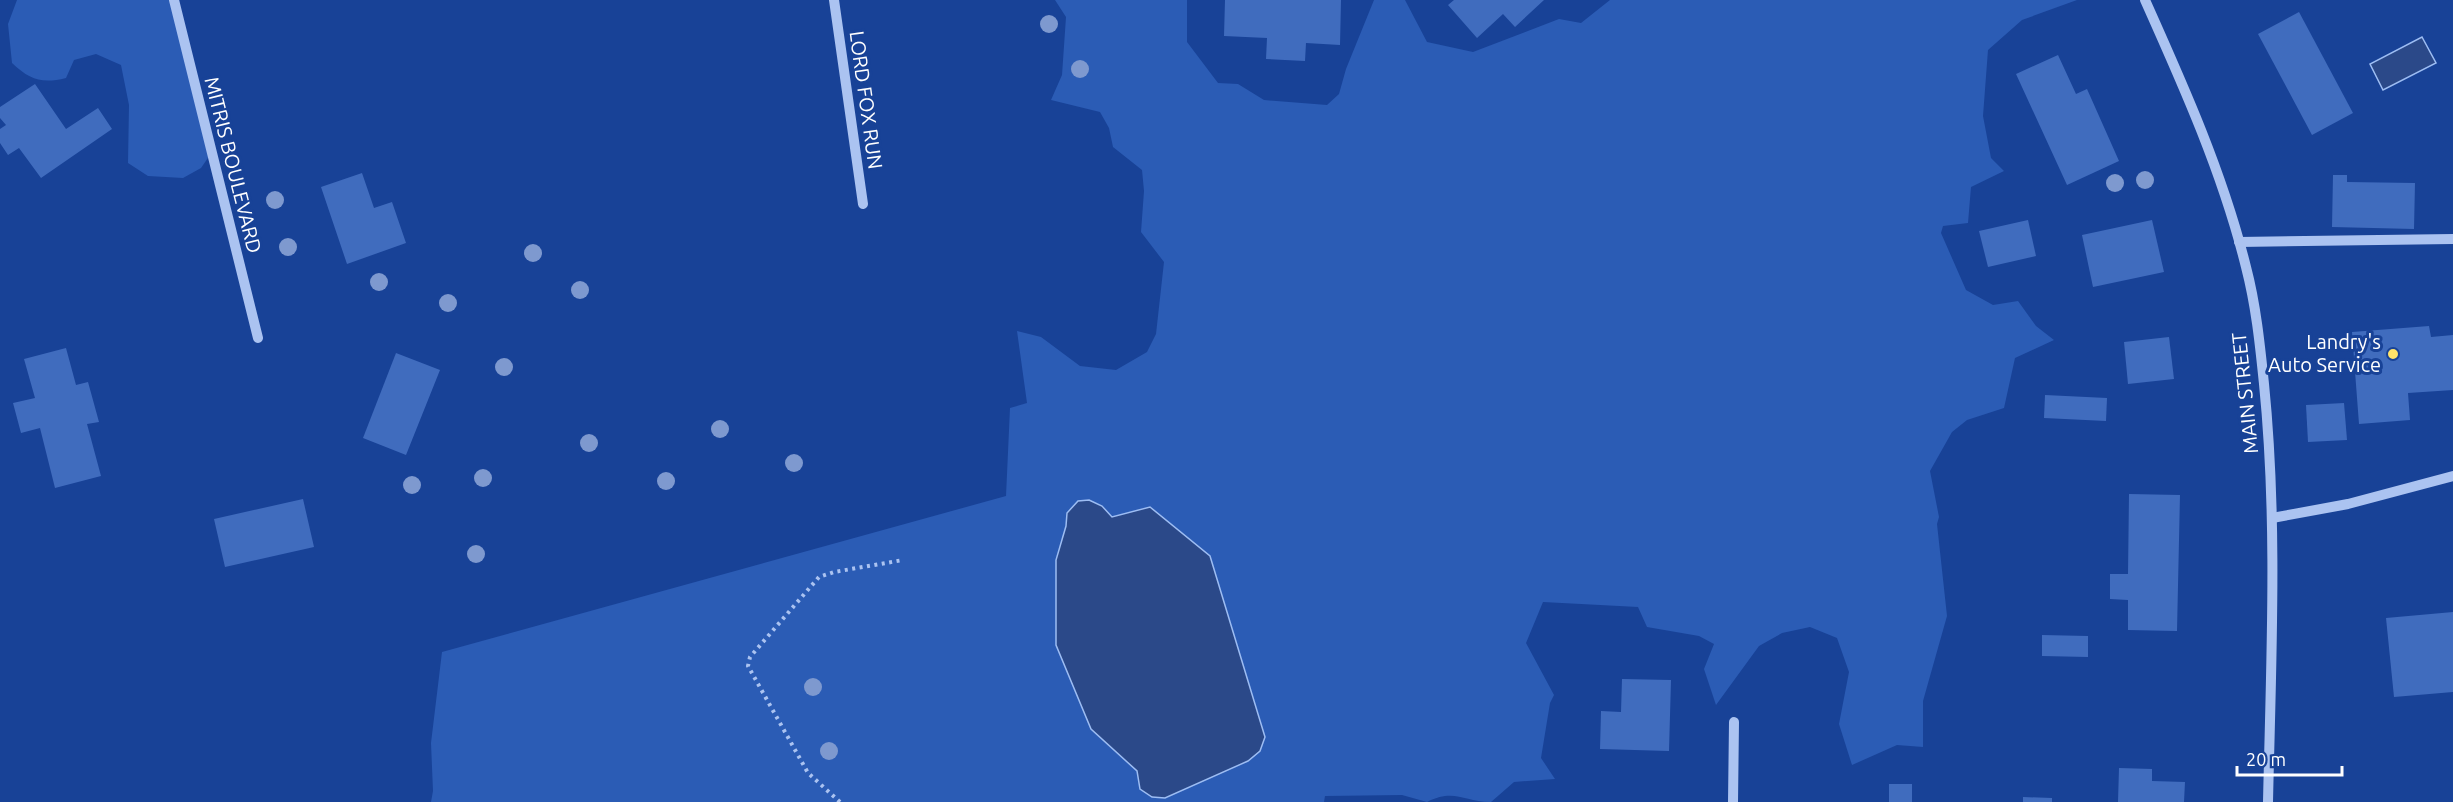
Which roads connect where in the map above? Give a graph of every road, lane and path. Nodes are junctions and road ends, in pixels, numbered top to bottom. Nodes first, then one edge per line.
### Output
1 (174, 0) edge
2 (834, 0) edge
3 (2145, 0) edge
4 (863, 204) dead end
5 (2453, 239) edge
6 (2239, 242) junction
7 (258, 338) dead end
8 (2453, 476) edge
9 (2272, 518) junction
10 (903, 560) dead end
11 (1734, 722) dead end
12 (840, 802) edge
13 (1733, 802) edge
14 (2268, 802) edge

1 - 7 street, MITRIS BOULEVARD
2 - 4 street, LORD FOX RUN
3 - 6 street, MAIN STREET
5 - 6 street
6 - 9 street, MAIN STREET
8 - 9 street
9 - 14 street, MAIN STREET
10 - 12 path
11 - 13 street

